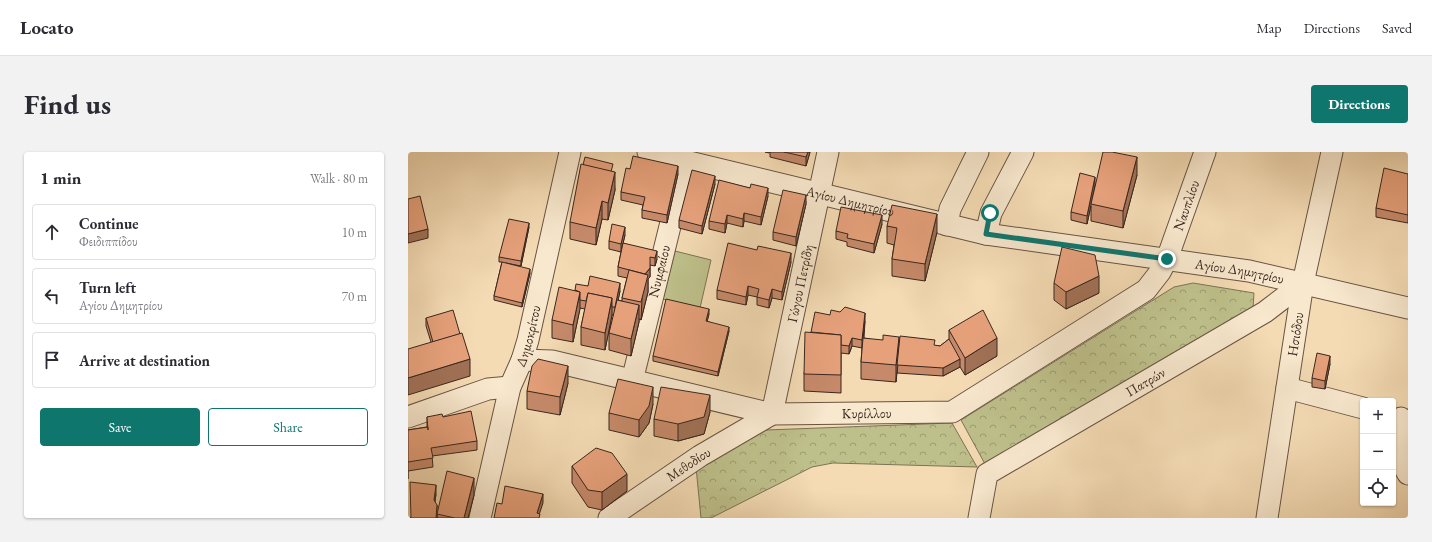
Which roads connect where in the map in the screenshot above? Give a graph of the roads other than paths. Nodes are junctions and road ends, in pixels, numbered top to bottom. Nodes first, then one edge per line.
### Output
1 (570, 152) edge
2 (648, 152) edge
3 (828, 152) edge
4 (978, 152) edge
5 (1023, 152) edge
6 (1205, 152) edge
7 (1332, 152) edge
8 (699, 160) edge
9 (820, 194) junction
10 (947, 225) junction
11 (986, 234) junction
12 (1167, 259) junction
13 (1303, 283) junction
14 (1408, 308) edge
15 (522, 360) junction
16 (632, 381) junction
17 (510, 387) junction
18 (1287, 388) junction
19 (1360, 407) edge
20 (772, 414) junction
21 (408, 417) edge
22 (1401, 418) edge
23 (1408, 474) edge
24 (480, 518) edge
25 (609, 518) edge
26 (979, 518) edge
27 (1267, 518) edge

1 - 15 street, Δημοκρίτου
2 - 8 street, Αγίου Δημητρίου
3 - 9 street, Γώγου Πετρίδη
4 - 10 street
5 - 11 street
6 - 12 street, Ναυπλίου
7 - 13 street, Ησιόδου
8 - 9 street, Αγίου Δημητρίου
8 - 16 street, Νυμφαίου
9 - 10 street, Αγίου Δημητρίου
9 - 20 street, Γώγου Πετρίδη
10 - 11 street, Αγίου Δημητρίου
11 - 12 street, Αγίου Δημητρίου
12 - 13 street, Αγίου Δημητρίου
12 - 20 street, Κυρίλλου
13 - 14 street, Αγίου Δημητρίου
13 - 18 street, Ησιόδου
13 - 26 street, Πατρών
15 - 16 street, Κυρίλλου
15 - 17 street, Δημοκρίτου
16 - 20 street, Κυρίλλου
17 - 21 street
17 - 24 street, Δημοκρίτου
18 - 19 street
18 - 27 street, Ησιόδου
20 - 25 street, Μεθοδίου
22 - 23 street

